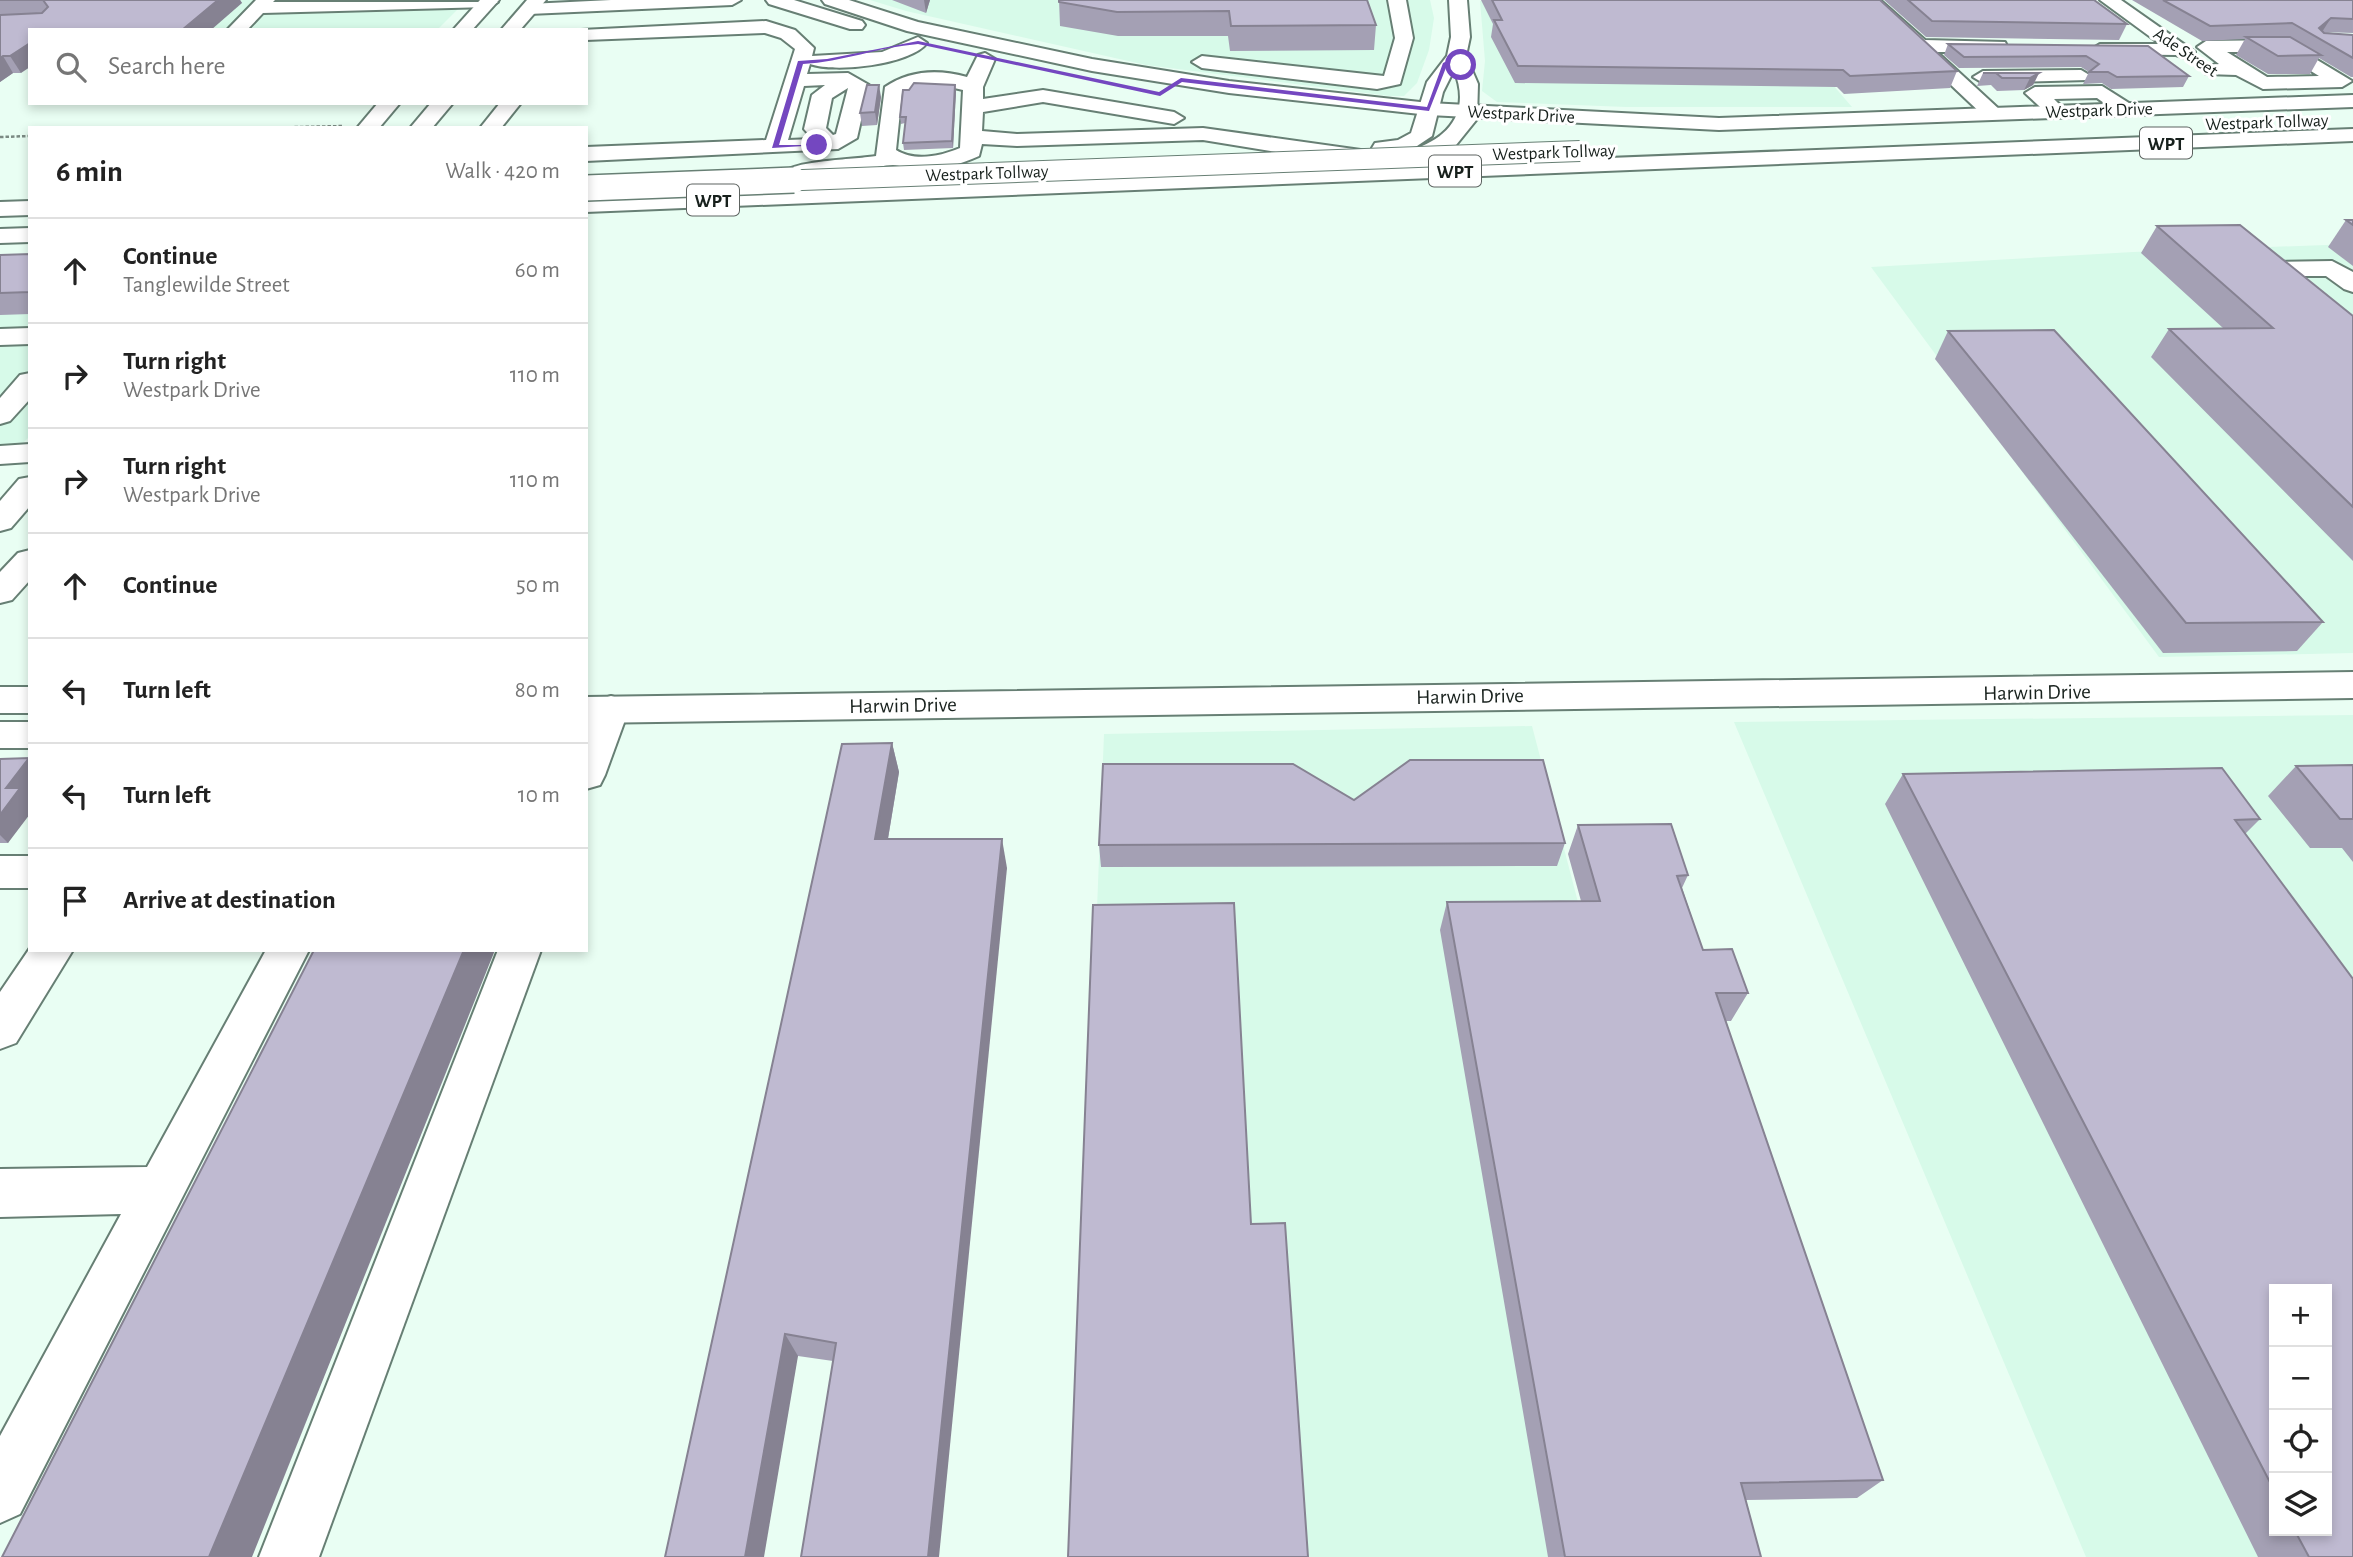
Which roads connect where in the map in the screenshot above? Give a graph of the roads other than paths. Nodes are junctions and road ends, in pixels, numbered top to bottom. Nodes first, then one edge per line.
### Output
1 (724, 0) edge
2 (775, 0) edge
3 (834, 0) edge
4 (1377, 0) edge
5 (1397, 0) edge
6 (1458, 0) edge
7 (1870, 0) edge
8 (2109, 0) edge
9 (490, 1) edge
10 (341, 3) edge
11 (263, 4) edge
12 (402, 4) junction
13 (533, 4) edge
14 (568, 4) edge
15 (386, 21) dead end
16 (1404, 21) junction
17 (238, 28) edge
18 (464, 28) edge
19 (512, 28) edge
20 (940, 33) junction
21 (588, 34) edge
22 (918, 43) junction
23 (1920, 46) junction
24 (2012, 46) edge
25 (2180, 49) junction
26 (2087, 50) edge
27 (2067, 57) edge
28 (1196, 58) dead end
29 (1457, 58) junction
30 (985, 59) junction
31 (2240, 69) junction
32 (2213, 70) junction
33 (798, 71) junction
34 (2081, 76) junction
35 (1953, 77) junction
36 (848, 79) junction
37 (1181, 80) junction
38 (2102, 92) junction
39 (1160, 94) junction
40 (973, 97) junction
41 (2353, 101) edge
42 (2263, 104) junction
43 (388, 105) edge
44 (441, 105) edge
45 (509, 105) edge
46 (2125, 109) junction
47 (2057, 111) junction
48 (1993, 114) junction
49 (1427, 116) junction
50 (1466, 118) junction
51 (2353, 118) edge
52 (369, 126) edge
53 (423, 126) edge
54 (492, 126) edge
55 (972, 135) junction
56 (2353, 135) edge
57 (830, 144) junction
58 (775, 147) junction
59 (2070, 147) junction
60 (892, 159) junction
61 (588, 163) edge
62 (753, 173) junction
63 (588, 186) edge
64 (588, 186) edge
65 (28, 193) edge
66 (0, 194) edge
67 (588, 205) edge
68 (28, 208) edge
69 (0, 209) edge
70 (794, 219) dead end
71 (28, 224) edge
72 (0, 225) edge
73 (28, 235) edge
74 (0, 236) edge
75 (2353, 284) edge
76 (2353, 334) edge
77 (28, 336) edge
78 (0, 337) edge
79 (28, 384) edge
80 (0, 415) edge
81 (28, 453) edge
82 (0, 455) edge
83 (28, 488) edge
84 (0, 521) edge
85 (28, 562) edge
86 (0, 592) edge
87 (2353, 685) edge
88 (0, 700) edge
89 (28, 700) edge
90 (599, 709) edge
91 (0, 735) edge
92 (28, 735) edge
93 (588, 765) edge
94 (0, 872) edge
95 (28, 872) edge
96 (51, 952) edge
97 (287, 952) edge
98 (519, 952) edge
99 (0, 1029) edge
100 (162, 1190) junction
101 (0, 1194) edge
102 (0, 1494) edge
103 (289, 1557) edge

1 - 14 main road
2 - 22 main road, Westpark Drive
3 - 20 main road, Westpark Drive
4 - 16 main road
5 - 16 main road
6 - 29 main road
7 - 23 main road
8 - 25 main road, Ade Street
9 - 12 main road
9 - 18 main road
10 - 11 main road
10 - 12 main road
11 - 17 main road
12 - 15 main road
13 - 14 main road
13 - 19 main road
16 - 28 main road
20 - 22 main road
20 - 37 main road, Westpark Drive
21 - 33 main road
22 - 30 main road, Westpark Drive
22 - 33 main road
23 - 24 main road
23 - 35 main road
25 - 26 main road
25 - 32 main road, Ade Street
27 - 34 main road
29 - 49 main road
29 - 50 main road
30 - 39 main road, Westpark Drive
30 - 40 main road
31 - 31 main road
31 - 32 main road
32 - 42 main road, Ade Street
33 - 36 main road
33 - 58 main road
34 - 35 main road
34 - 38 main road
35 - 48 main road
36 - 57 main road
36 - 57 main road
37 - 39 main road
37 - 49 main road, Westpark Drive
38 - 46 main road
38 - 47 main road
39 - 49 main road, Westpark Drive
40 - 49 main road
40 - 55 main road
40 - 60 main road
41 - 42 main road, Westpark Drive
42 - 46 main road, Westpark Drive
43 - 52 main road
44 - 53 main road
45 - 54 main road
46 - 47 main road, Westpark Drive
47 - 48 main road, Westpark Drive
48 - 50 main road, Westpark Drive
49 - 50 main road, Westpark Drive
50 - 55 main road
51 - 63 main road, Westpark Tollway / WPT, bridge
55 - 60 main road
56 - 59 main road, Westpark Tollway / WPT
57 - 58 main road
58 - 61 main road
59 - 67 main road, Westpark Tollway / WPT
59 - 70 main road
60 - 62 main road
61 - 62 main road
62 - 64 main road
65 - 66 main road
68 - 69 main road
71 - 72 main road
73 - 74 main road
75 - 76 main road
77 - 78 main road
79 - 80 main road
81 - 82 main road
83 - 84 main road
85 - 86 main road
87 - 90 main road, Harwin Drive
88 - 89 main road
90 - 93 main road
91 - 92 main road
94 - 95 main road
96 - 99 main road
97 - 100 main road
98 - 103 main road
100 - 101 main road
100 - 102 main road

